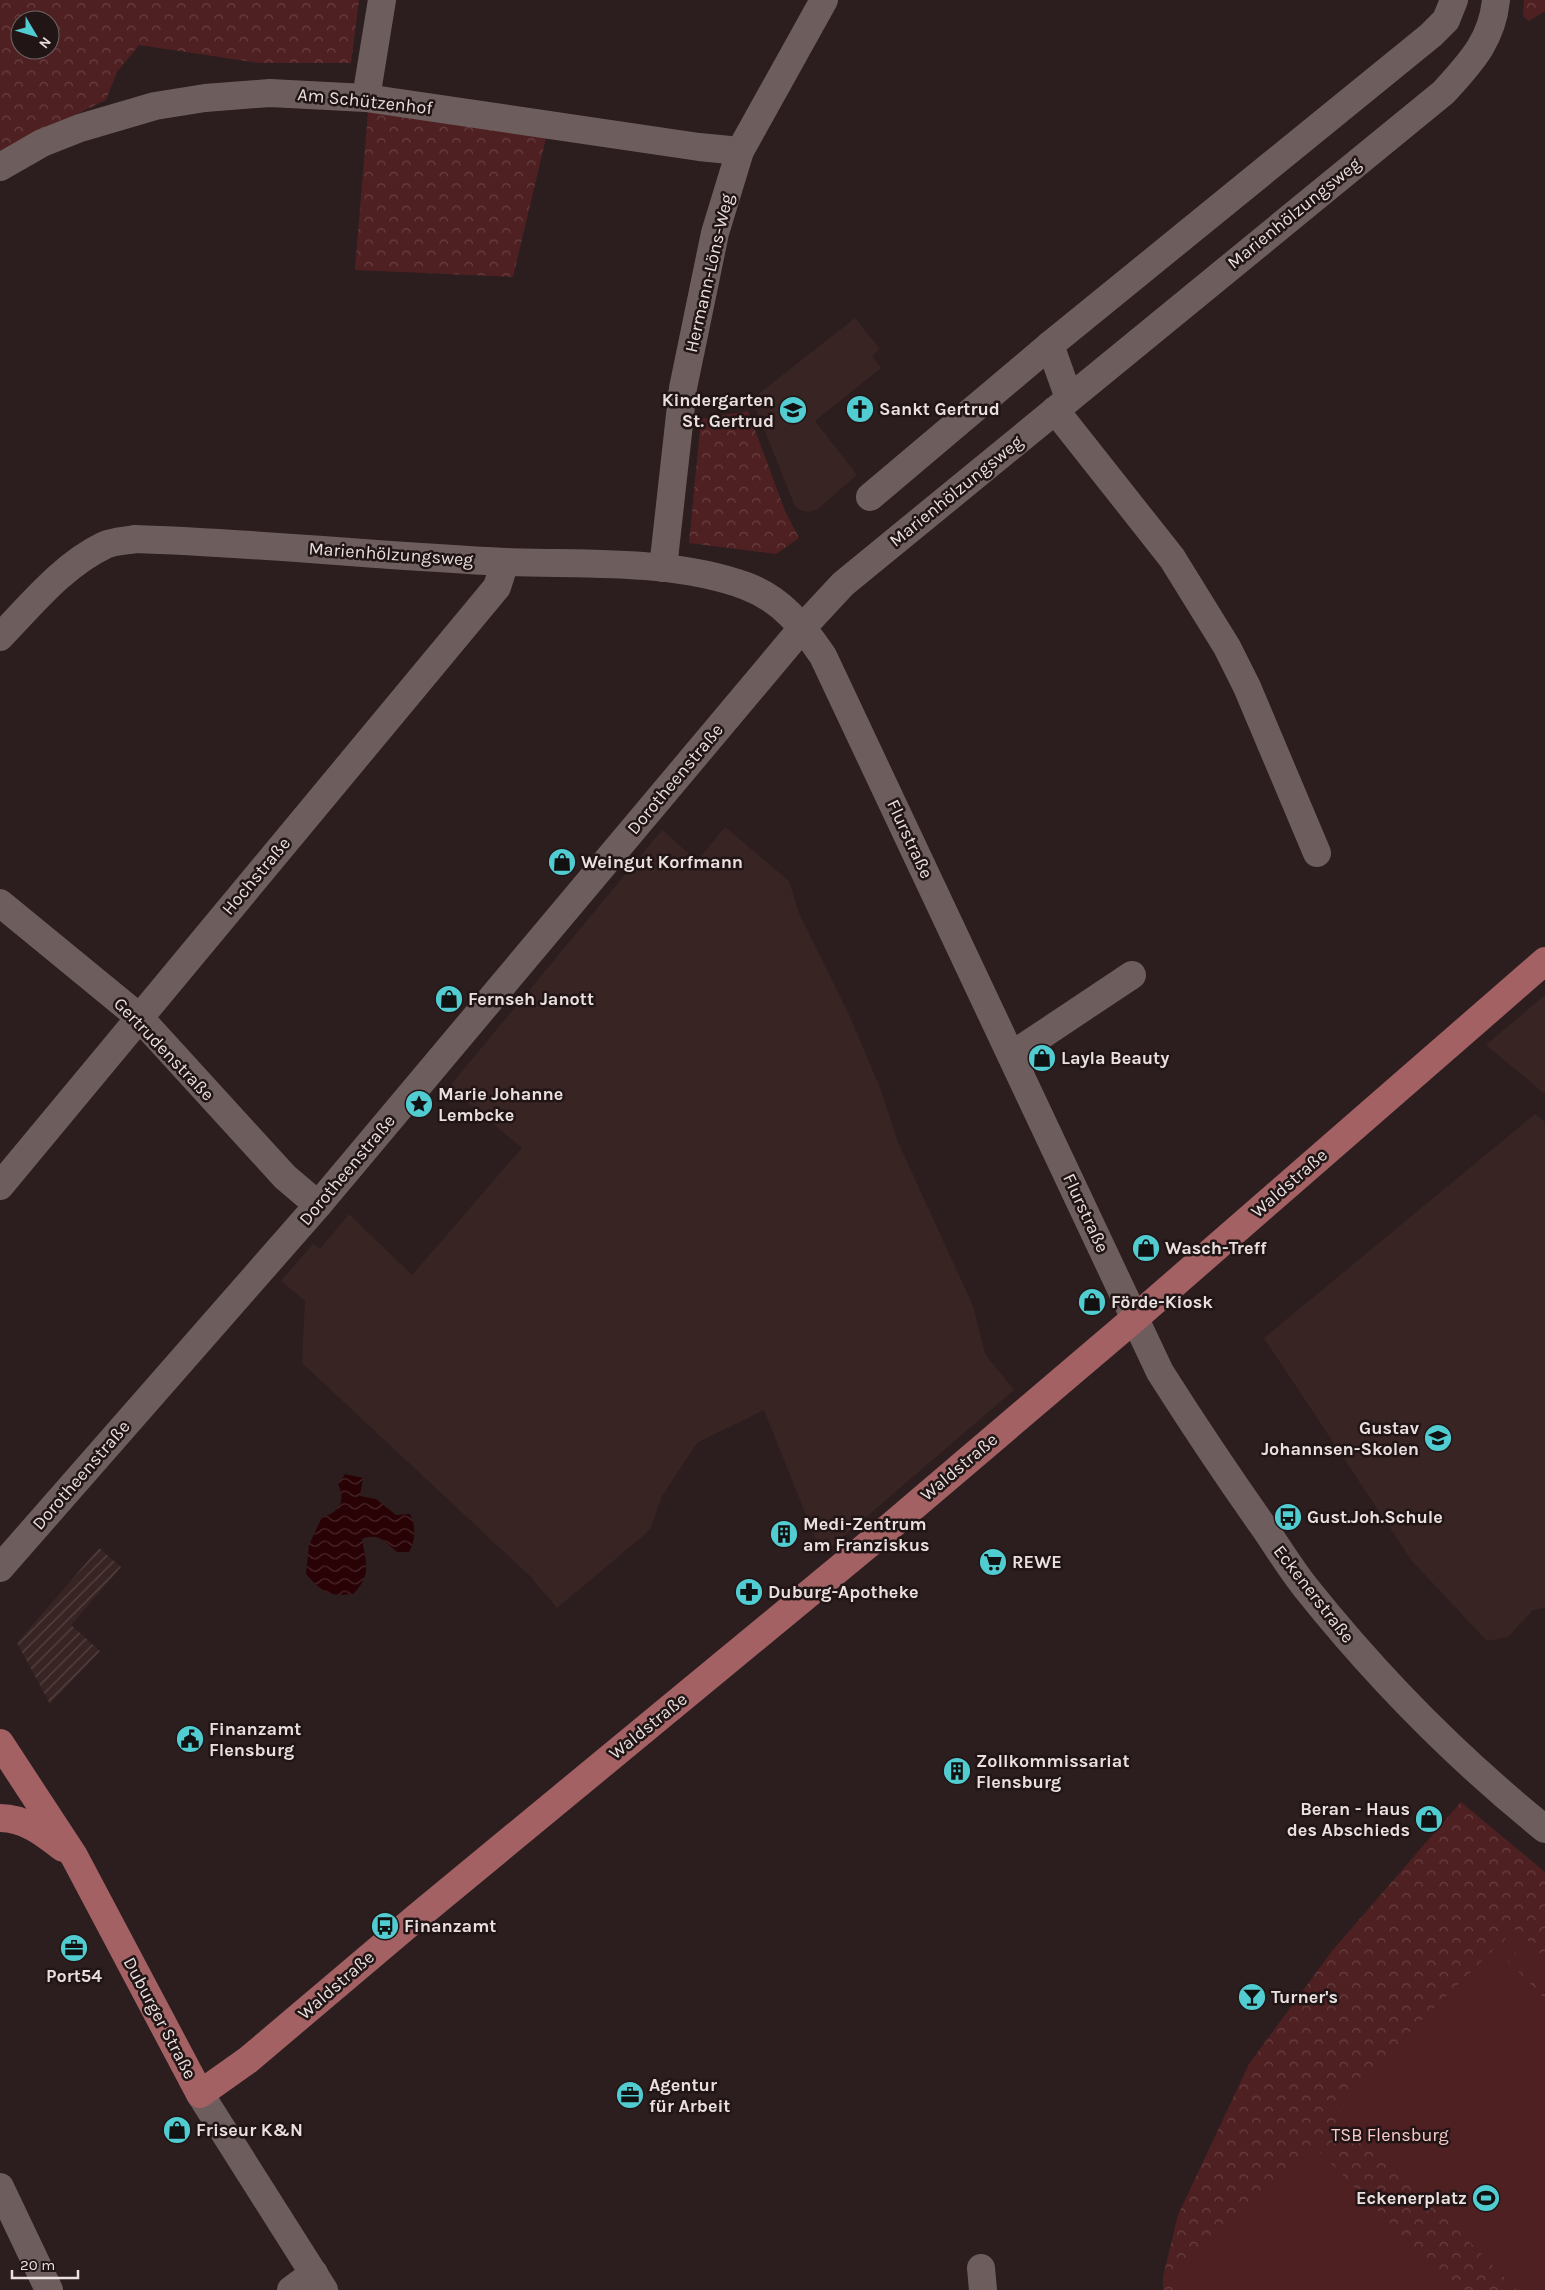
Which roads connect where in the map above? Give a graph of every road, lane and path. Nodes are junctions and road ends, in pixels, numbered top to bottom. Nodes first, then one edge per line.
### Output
1 (382, 0) edge
2 (824, 0) edge
3 (1454, 2) edge
4 (1495, 4) edge
5 (366, 98) junction
6 (740, 151) junction
7 (0, 167) edge
8 (1050, 345) junction
9 (1062, 404) junction
10 (870, 497) dead end
11 (505, 562) junction
12 (663, 568) junction
13 (843, 584) joint
14 (803, 627) junction
15 (0, 637) edge
16 (1317, 853) dead end
17 (0, 903) edge
18 (1545, 961) edge
19 (1132, 975) dead end
20 (139, 1017) junction
21 (1012, 1054) junction
22 (0, 1186) edge
23 (318, 1205) junction
24 (1134, 1319) junction
25 (0, 1568) edge
26 (0, 1743) edge
27 (0, 1818) edge
28 (1545, 1829) edge
29 (74, 1856) junction
30 (200, 2094) junction
31 (0, 2187) edge
32 (319, 2282) edge
33 (49, 2290) edge
34 (291, 2290) edge

1 - 5 street
2 - 6 street, Hermann-Löns-Weg
3 - 4 street, Marienhölzungsweg
3 - 8 street, Marienhölzungsweg
4 - 9 street, Marienhölzungsweg
5 - 6 street, Am Schützenhof
5 - 7 street, Am Schützenhof
6 - 12 street, Hermann-Löns-Weg
8 - 9 street
8 - 10 street, Marienhölzungsweg
9 - 13 street, Marienhölzungsweg
9 - 16 street
11 - 12 street, Marienhölzungsweg
11 - 15 street, Marienhölzungsweg
11 - 20 street, Hochstraße
12 - 14 street, Marienhölzungsweg
13 - 14 street, Dorotheenstraße
14 - 21 street, Flurstraße
14 - 23 street, Dorotheenstraße
17 - 20 street, Gertrudenstraße
18 - 24 main road, Waldstraße
19 - 21 street
20 - 22 street, Hochstraße
20 - 23 street, Gertrudenstraße
21 - 24 street, Flurstraße
23 - 25 street, Dorotheenstraße
24 - 28 street, Eckenerstraße
24 - 30 main road, Waldstraße
26 - 29 main road, Duburger Straße
27 - 29 main road
29 - 30 main road, Duburger Straße
30 - 32 street, Duburger Straße
31 - 33 street
32 - 34 street

